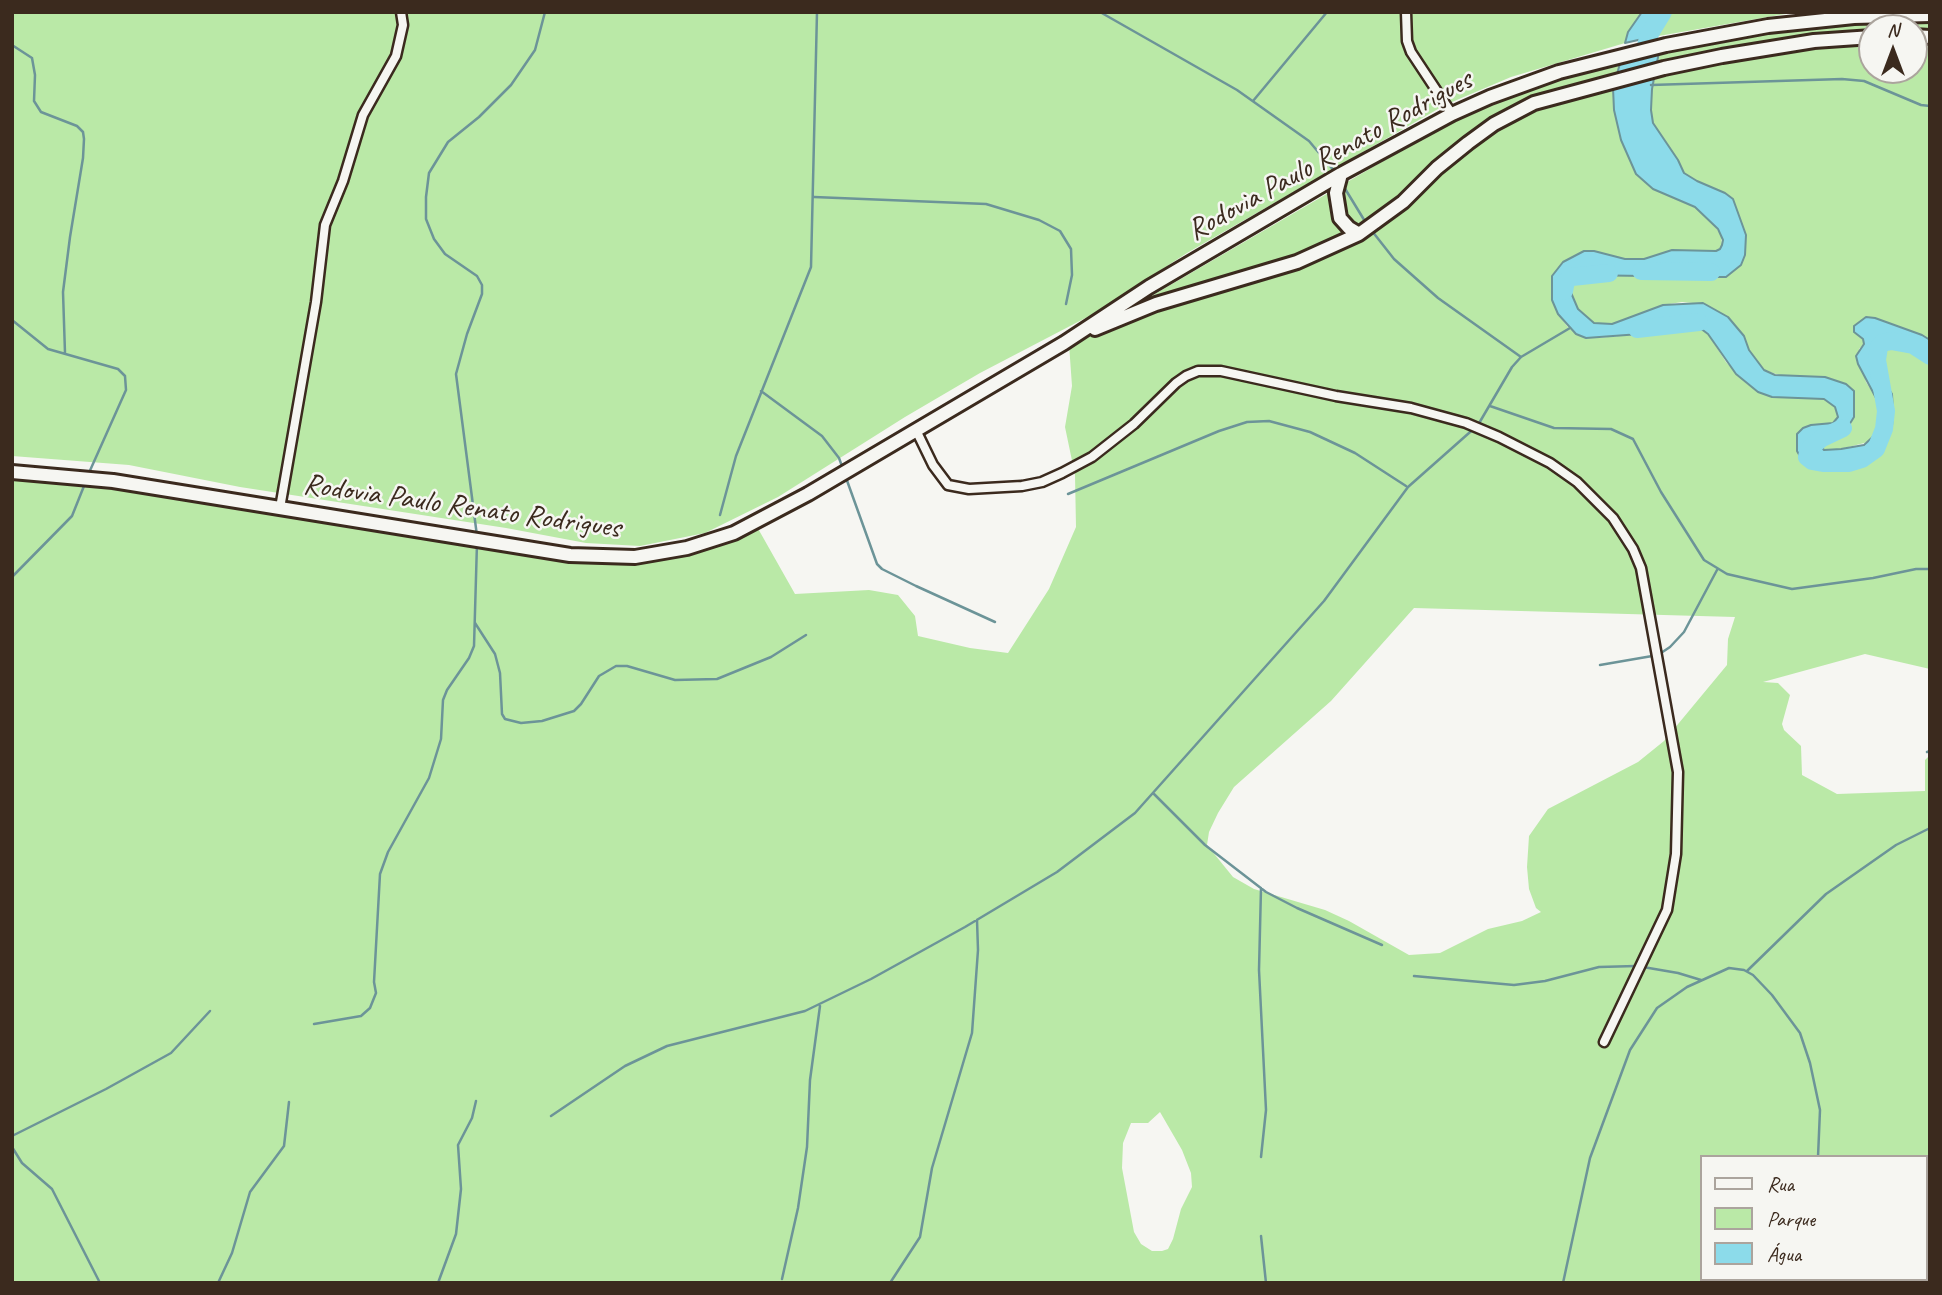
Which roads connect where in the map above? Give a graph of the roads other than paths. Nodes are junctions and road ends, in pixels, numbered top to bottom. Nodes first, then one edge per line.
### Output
1 (401, 12) edge
2 (1406, 12) edge
3 (1930, 15) edge
4 (1858, 38) edge
5 (1452, 114) junction
6 (1341, 174) junction
7 (1359, 234) junction
8 (1064, 343) junction
9 (916, 430) junction
10 (12, 472) edge
11 (280, 508) junction
12 (1604, 1042) dead end

1 - 11 street
2 - 5 street
3 - 5 main road, Rodovia Paulo Renato Rodrigues
4 - 7 main road, Rodovia Paulo Renato Rodrigues
5 - 6 main road, Rodovia Paulo Renato Rodrigues
6 - 7 main road
6 - 8 main road, Rodovia Paulo Renato Rodrigues
7 - 8 main road, Rodovia Paulo Renato Rodrigues
8 - 9 main road, Rodovia Paulo Renato Rodrigues
9 - 11 main road, Rodovia Paulo Renato Rodrigues
9 - 12 street
10 - 11 main road, Rodovia Paulo Renato Rodrigues

